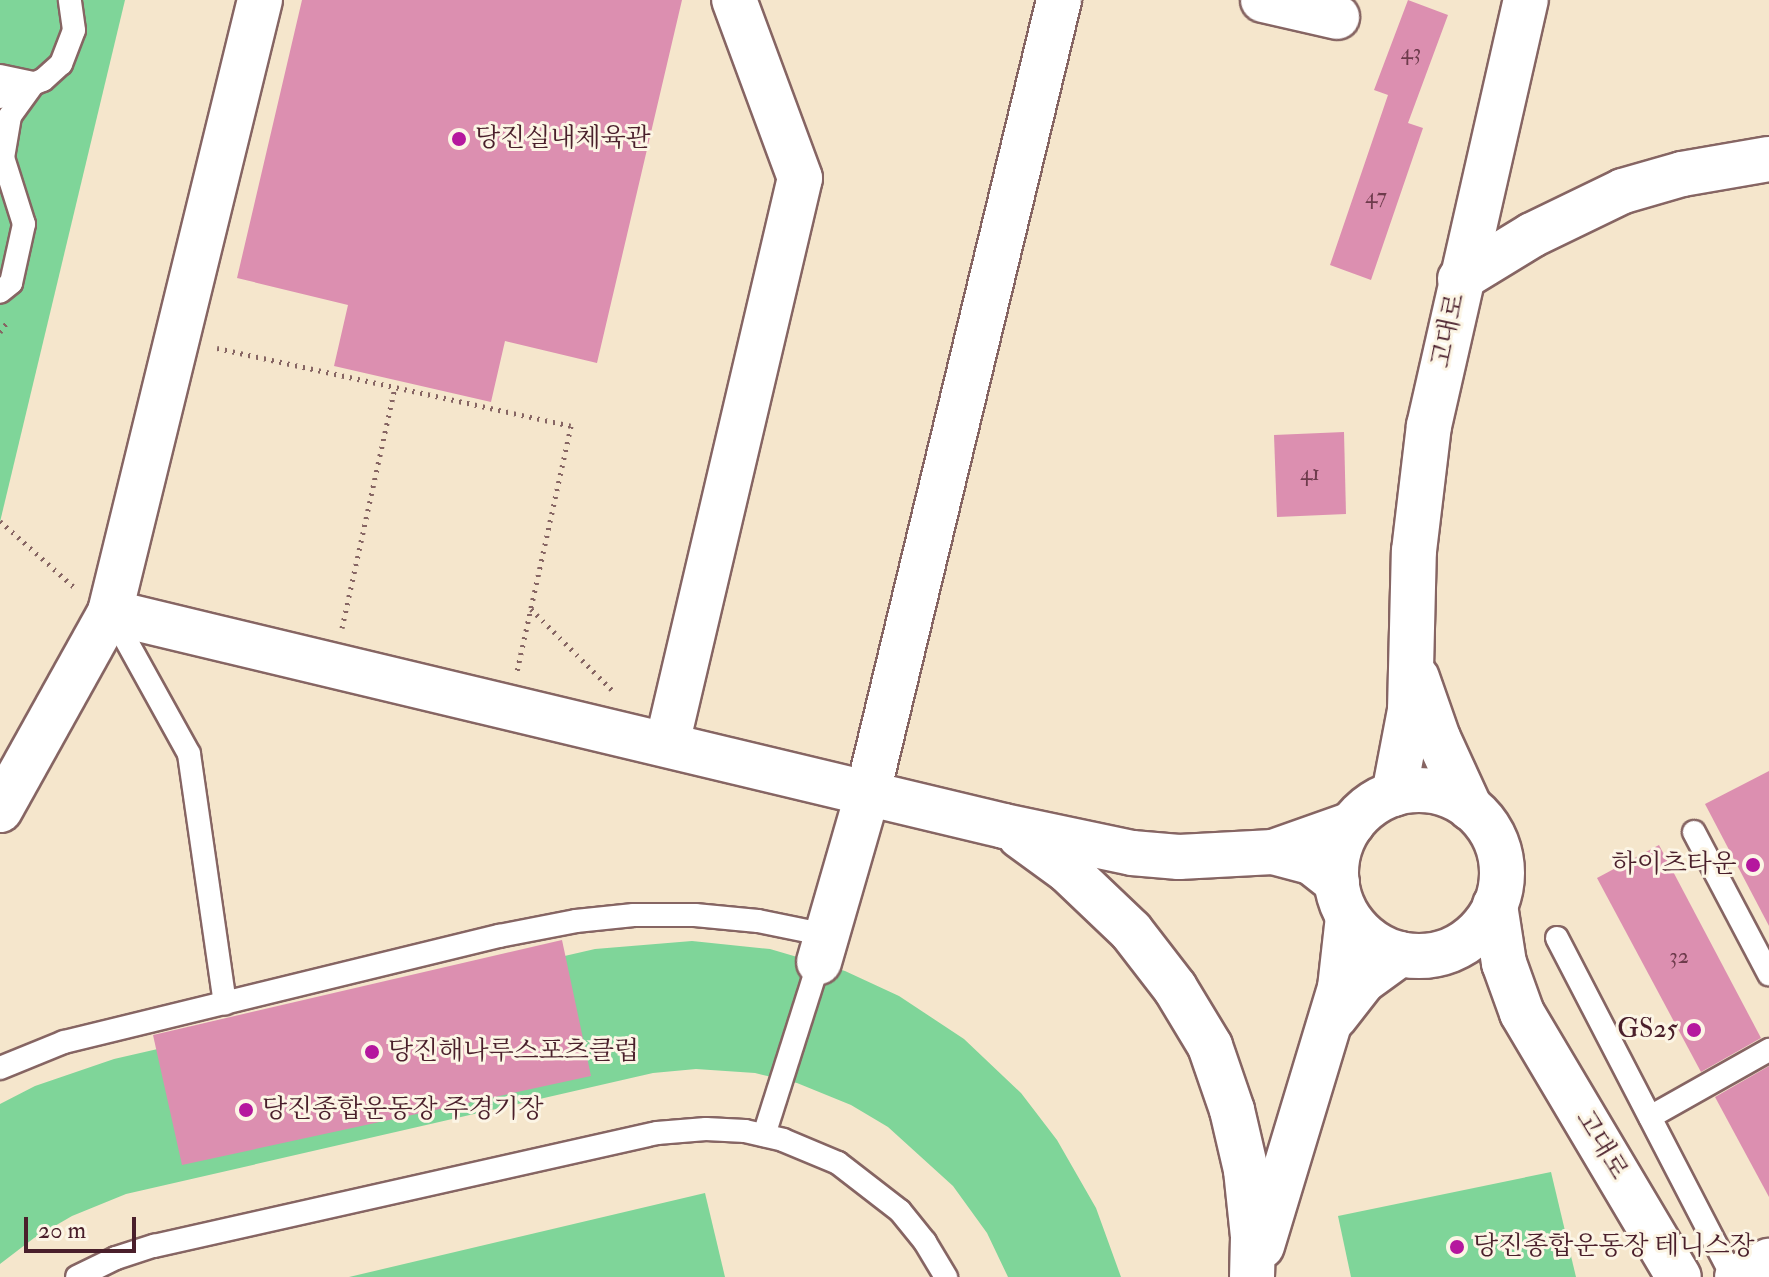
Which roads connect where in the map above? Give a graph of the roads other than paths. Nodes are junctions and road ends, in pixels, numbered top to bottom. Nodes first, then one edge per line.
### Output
1 (70, 0) edge
2 (260, 0) edge
3 (734, 0) edge
4 (1059, 0) edge
5 (1263, 0) edge
6 (1526, 0) edge
7 (1337, 17) dead end
8 (0, 76) edge
9 (35, 83) junction
10 (0, 97) edge
11 (1, 153) edge
12 (1769, 159) edge
13 (1460, 279) junction
14 (0, 292) edge
15 (110, 612) junction
16 (1413, 668) junction
17 (667, 744) junction
18 (868, 792) junction
19 (1394, 794) junction
20 (1470, 808) junction
21 (0, 810) edge
22 (1352, 824) junction
23 (1004, 826) junction
24 (1694, 832) dead end
25 (1273, 852) junction
26 (1342, 900) junction
27 (1495, 905) junction
28 (1557, 938) dead end
29 (823, 948) junction
30 (1420, 954) junction
31 (1769, 974) edge
32 (225, 1003) junction
33 (1522, 1013) junction
34 (1329, 1025) junction
35 (1769, 1050) edge
36 (0, 1068) edge
37 (1650, 1117) junction
38 (764, 1135) junction
39 (1769, 1261) edge
40 (77, 1277) edge
41 (946, 1277) edge
42 (1252, 1277) edge
43 (1679, 1277) edge
44 (1735, 1277) edge

1 - 9 lane
2 - 15 street
3 - 17 street
4 - 18 street
5 - 7 street
6 - 13 street, 고대로
8 - 9 lane
9 - 10 lane
9 - 11 lane
11 - 14 lane
12 - 13 street
13 - 16 street, 고대로
15 - 17 street
15 - 21 street
15 - 32 lane
16 - 19 street
16 - 20 street
17 - 18 street
18 - 23 street
18 - 29 street
19 - 20 street
19 - 22 street
20 - 27 street
22 - 25 street
22 - 26 street
23 - 25 street
23 - 42 street
24 - 31 lane
25 - 26 street
26 - 30 street
26 - 34 street
27 - 30 street
27 - 33 street
28 - 37 lane
29 - 32 lane
29 - 38 lane
30 - 33 street
30 - 34 street
32 - 36 lane
33 - 43 street, 고대로
34 - 42 street
35 - 37 lane
37 - 44 lane
38 - 40 lane
38 - 41 lane
39 - 44 street

